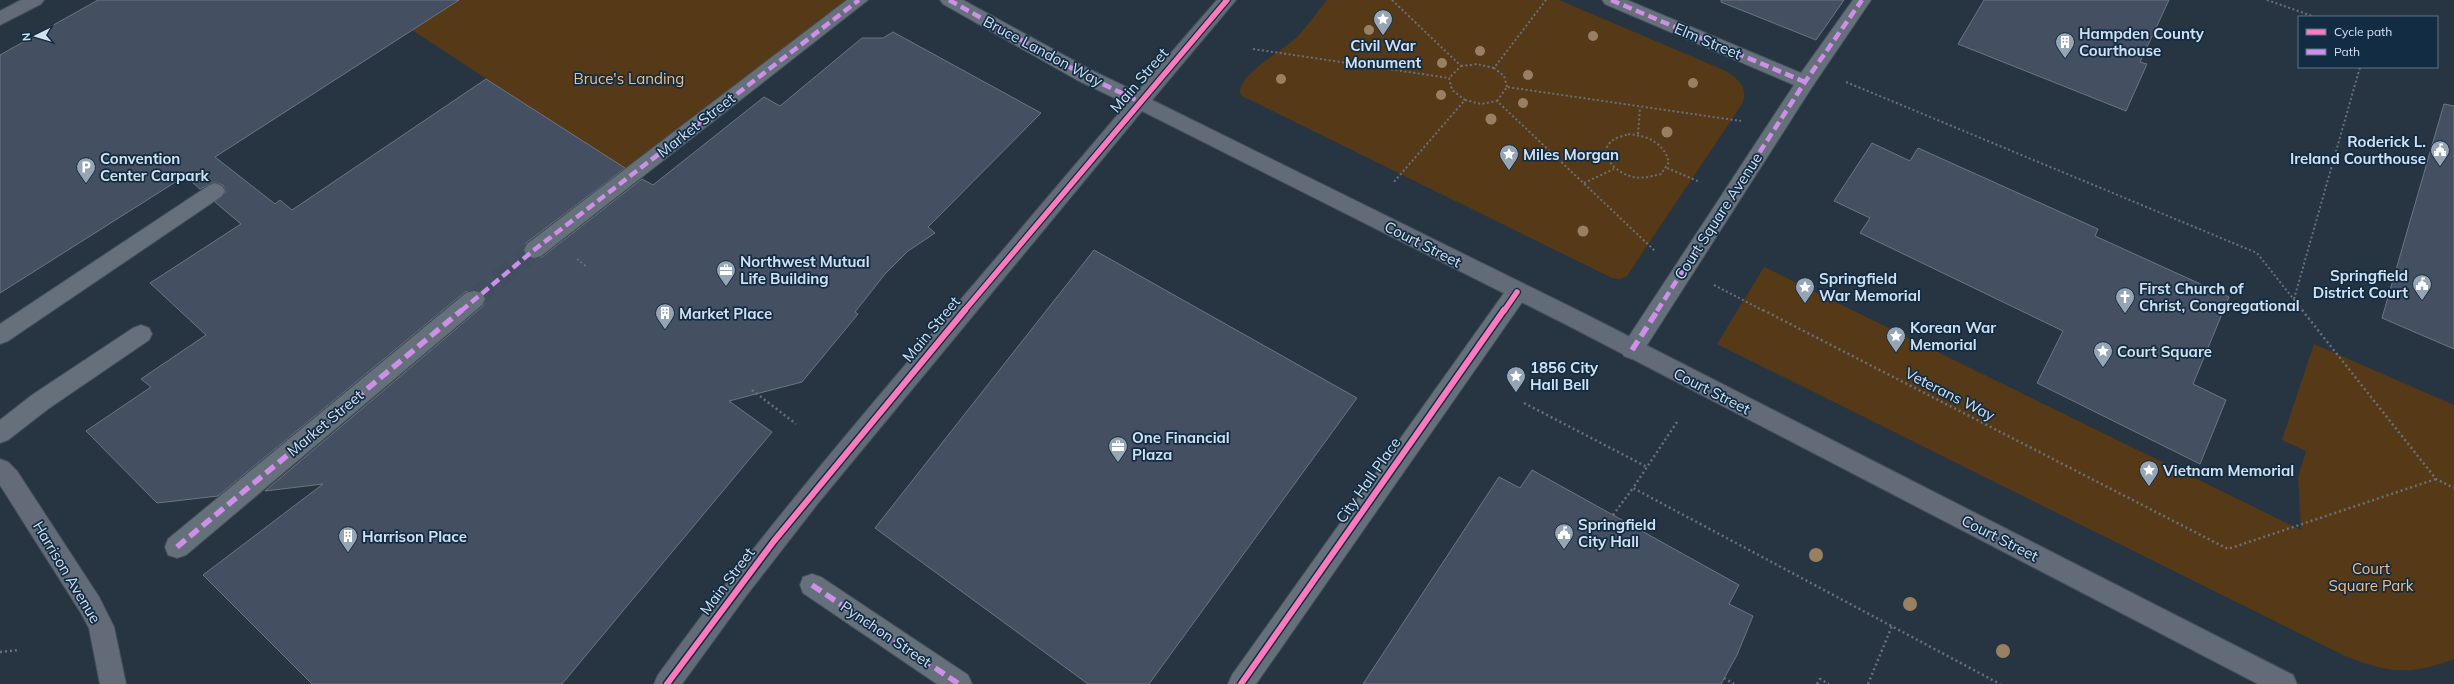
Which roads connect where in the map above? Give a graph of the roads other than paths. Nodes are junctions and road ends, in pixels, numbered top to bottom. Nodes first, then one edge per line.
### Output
1 (35, 0) edge
2 (859, 0) edge
3 (949, 0) edge
4 (1227, 0) edge
5 (1610, 0) edge
6 (1862, 0) edge
7 (0, 19) edge
8 (1810, 76) junction
9 (1138, 101) junction
10 (215, 191) dead end
11 (534, 250) tunnel mouth
12 (1517, 292) junction
13 (474, 299) tunnel mouth
14 (142, 334) dead end
15 (0, 335) edge
16 (1632, 350) junction
17 (0, 433) edge
18 (0, 469) edge
19 (177, 547) dead end
20 (812, 585) dead end
21 (113, 684) edge
22 (667, 684) edge
23 (959, 684) edge
24 (1241, 684) edge
25 (2284, 684) edge

1 - 7 main road
2 - 11 street, Market Street
3 - 9 street, Bruce Landon Way
4 - 9 main road, Main Street
5 - 8 street, Elm Street
6 - 8 street, Court Square Avenue
8 - 16 street, Court Square Avenue
9 - 12 main road, Court Street
9 - 22 main road, Main Street
10 - 15 street
12 - 16 main road, Court Street
12 - 24 street, City Hall Place
13 - 19 street, Market Street
14 - 17 street
16 - 25 main road, Court Street
18 - 21 main road, Harrison Avenue
20 - 23 street, Pynchon Street

